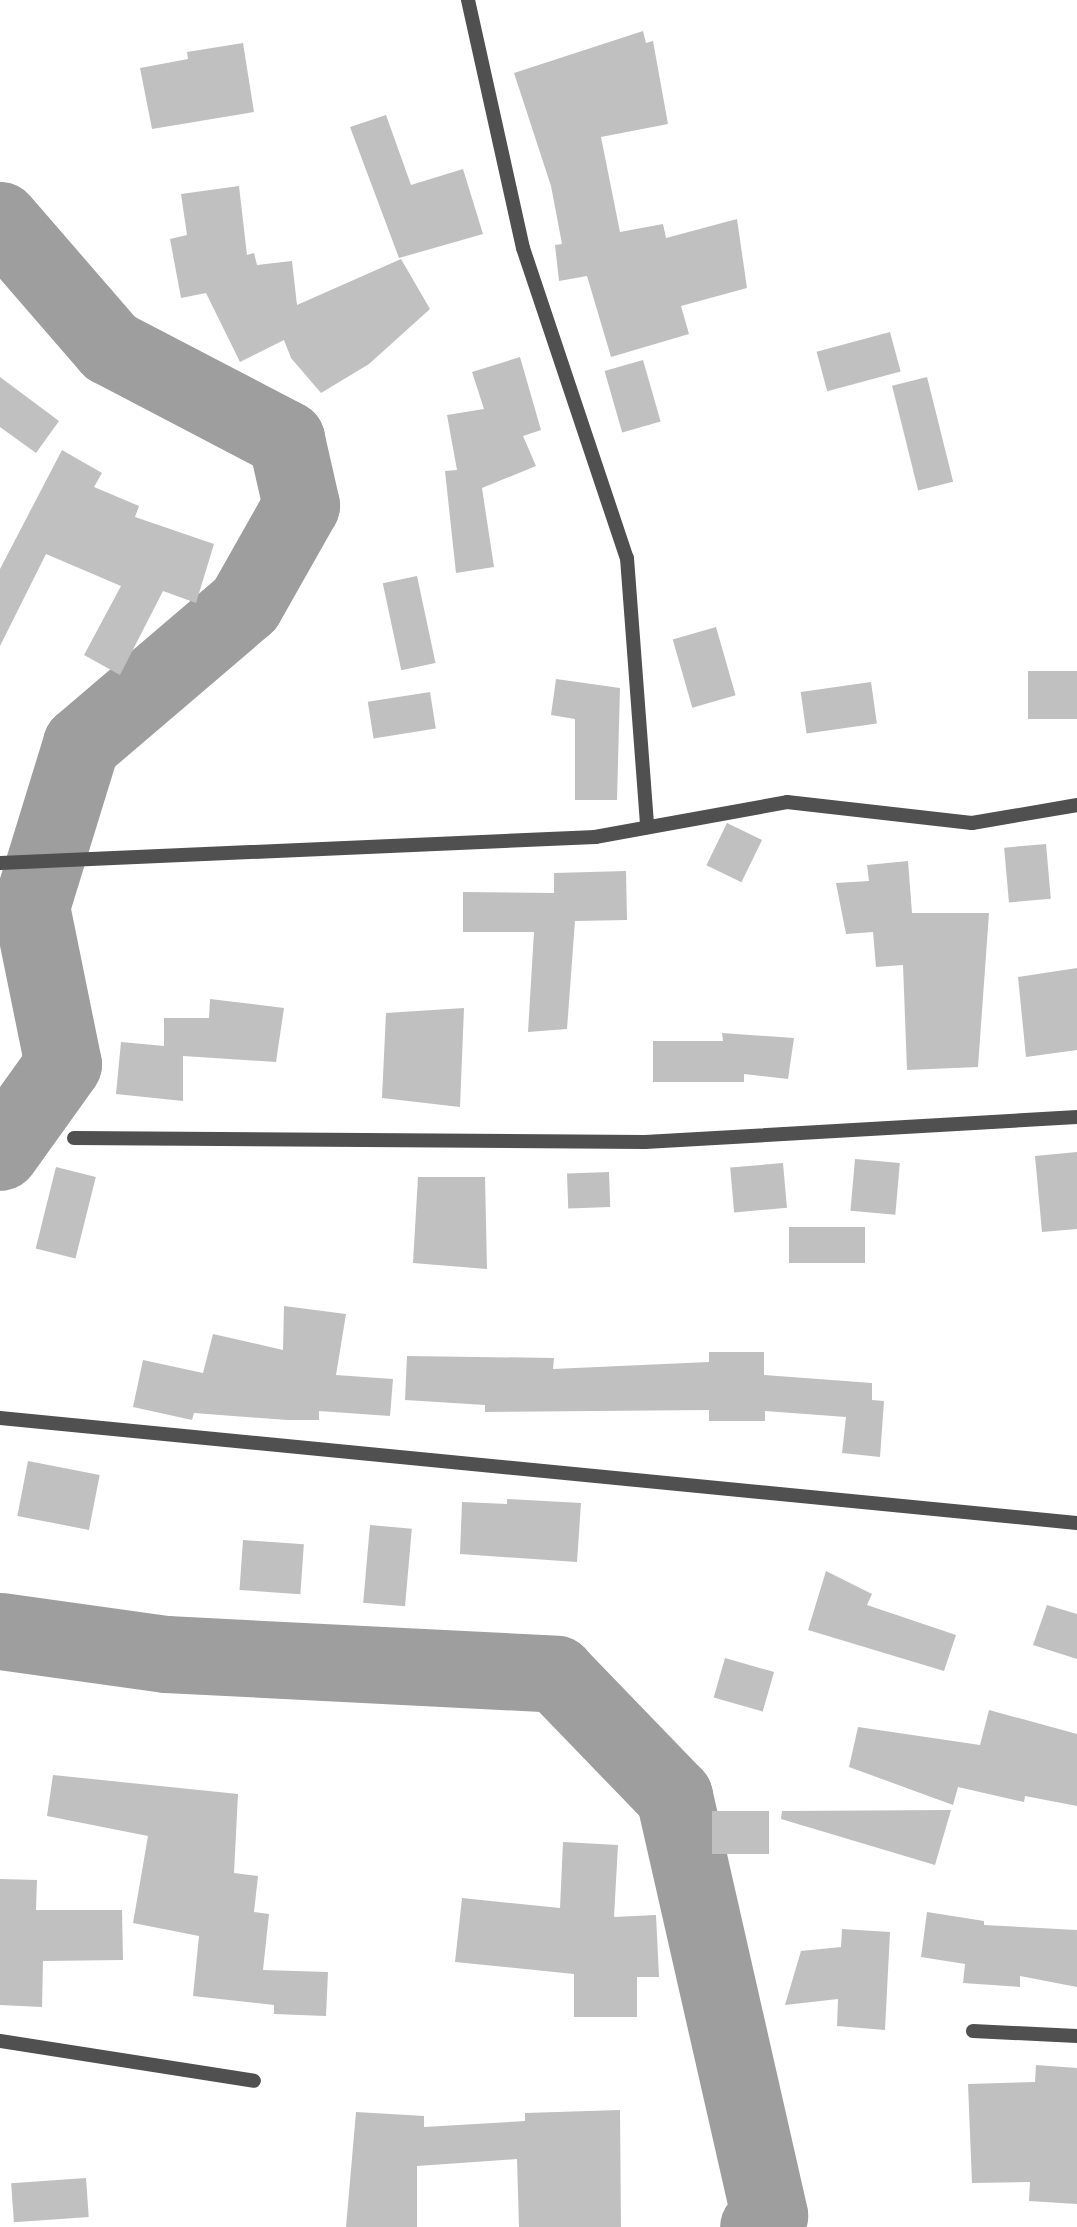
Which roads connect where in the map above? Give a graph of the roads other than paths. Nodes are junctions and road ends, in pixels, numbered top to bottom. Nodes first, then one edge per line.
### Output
1 (468, 0) edge
2 (1077, 805) edge
3 (647, 828) junction
4 (0, 863) edge
5 (1077, 1117) edge
6 (74, 1138) dead end
7 (0, 1418) edge
8 (1077, 1523) edge
9 (973, 2031) dead end
10 (1077, 2036) edge
11 (0, 2040) edge
12 (254, 2081) dead end

1 - 3 street
2 - 3 street
3 - 4 street
5 - 6 street
7 - 8 street
9 - 10 street
11 - 12 street

